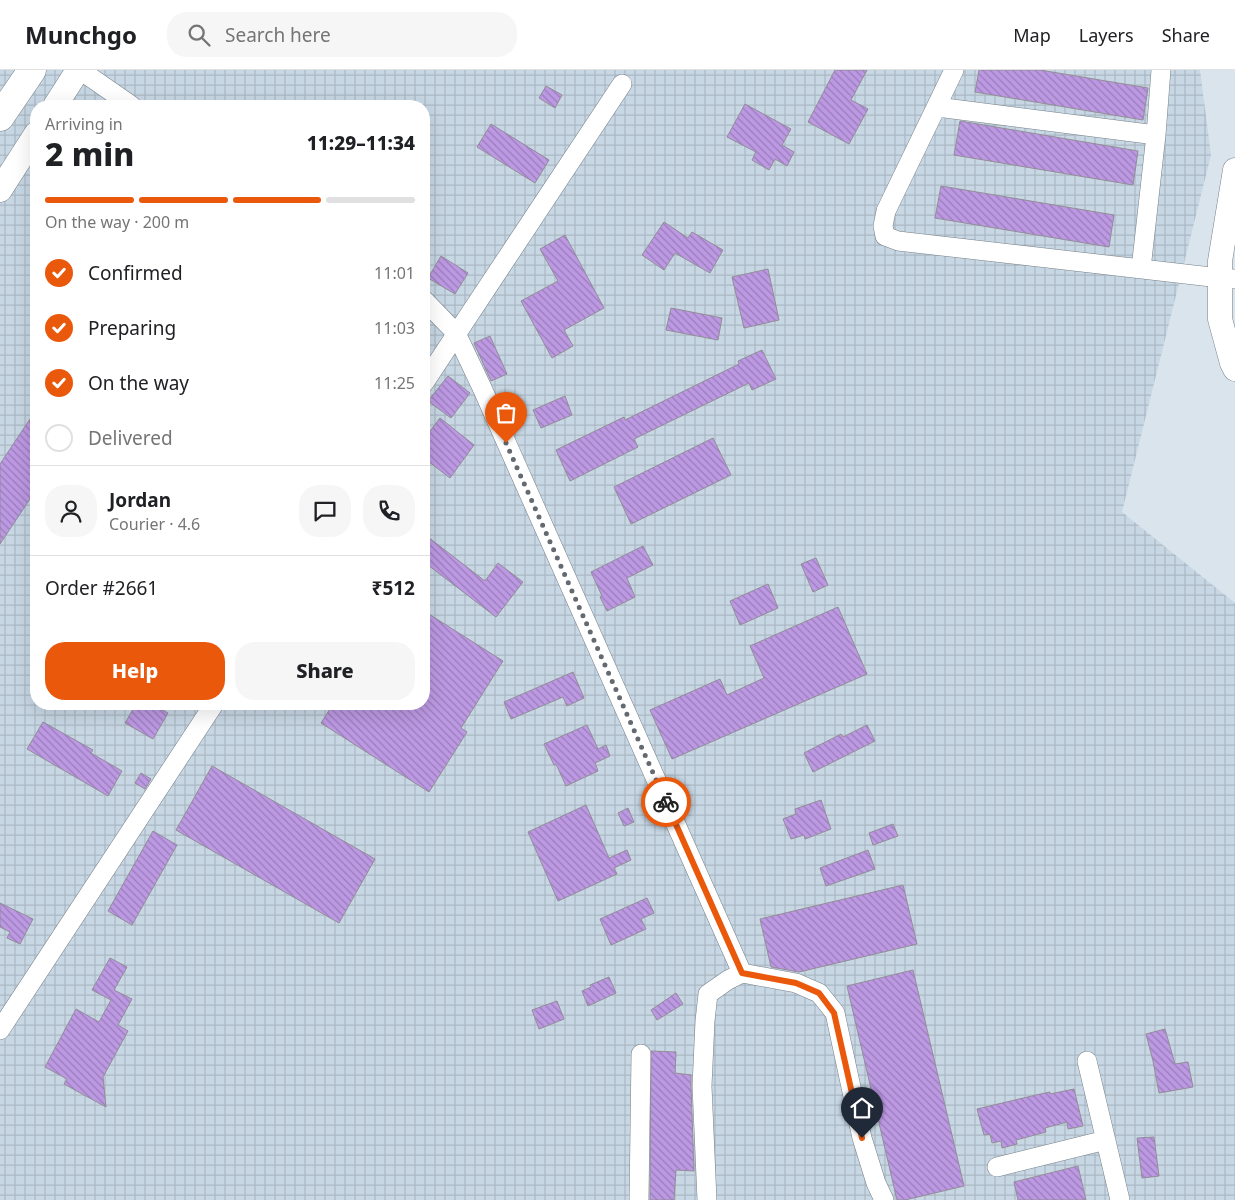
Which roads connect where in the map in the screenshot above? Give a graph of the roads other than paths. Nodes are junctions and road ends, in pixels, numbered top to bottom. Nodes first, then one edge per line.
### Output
1 (32, 70) edge
2 (79, 70) edge
3 (954, 70) edge
4 (1160, 70) edge
5 (622, 84) dead end
6 (59, 100) edge
7 (123, 100) edge
8 (936, 107) junction
9 (0, 117) edge
10 (1156, 136) junction
11 (30, 143) edge
12 (1235, 170) edge
13 (0, 190) edge
14 (1141, 269) junction
15 (1231, 279) edge
16 (430, 306) edge
17 (456, 333) junction
18 (1235, 369) edge
19 (430, 374) edge
20 (210, 710) edge
21 (742, 973) junction
22 (0, 1030) edge
23 (641, 1054) dead end
24 (1087, 1061) dead end
25 (1106, 1140) junction
26 (997, 1167) dead end
27 (638, 1200) edge
28 (707, 1200) edge
29 (884, 1200) edge
30 (1120, 1200) edge

1 - 9 highway
2 - 6 main road
2 - 7 street
3 - 8 street
4 - 10 street
5 - 17 street
8 - 10 street
8 - 14 street
10 - 14 street
11 - 13 main road
12 - 15 main road
14 - 15 street
15 - 18 main road
16 - 17 street
17 - 19 street
17 - 21 street
20 - 22 street
21 - 28 street
21 - 29 street
23 - 27 street
24 - 25 street
25 - 26 street
25 - 30 street

